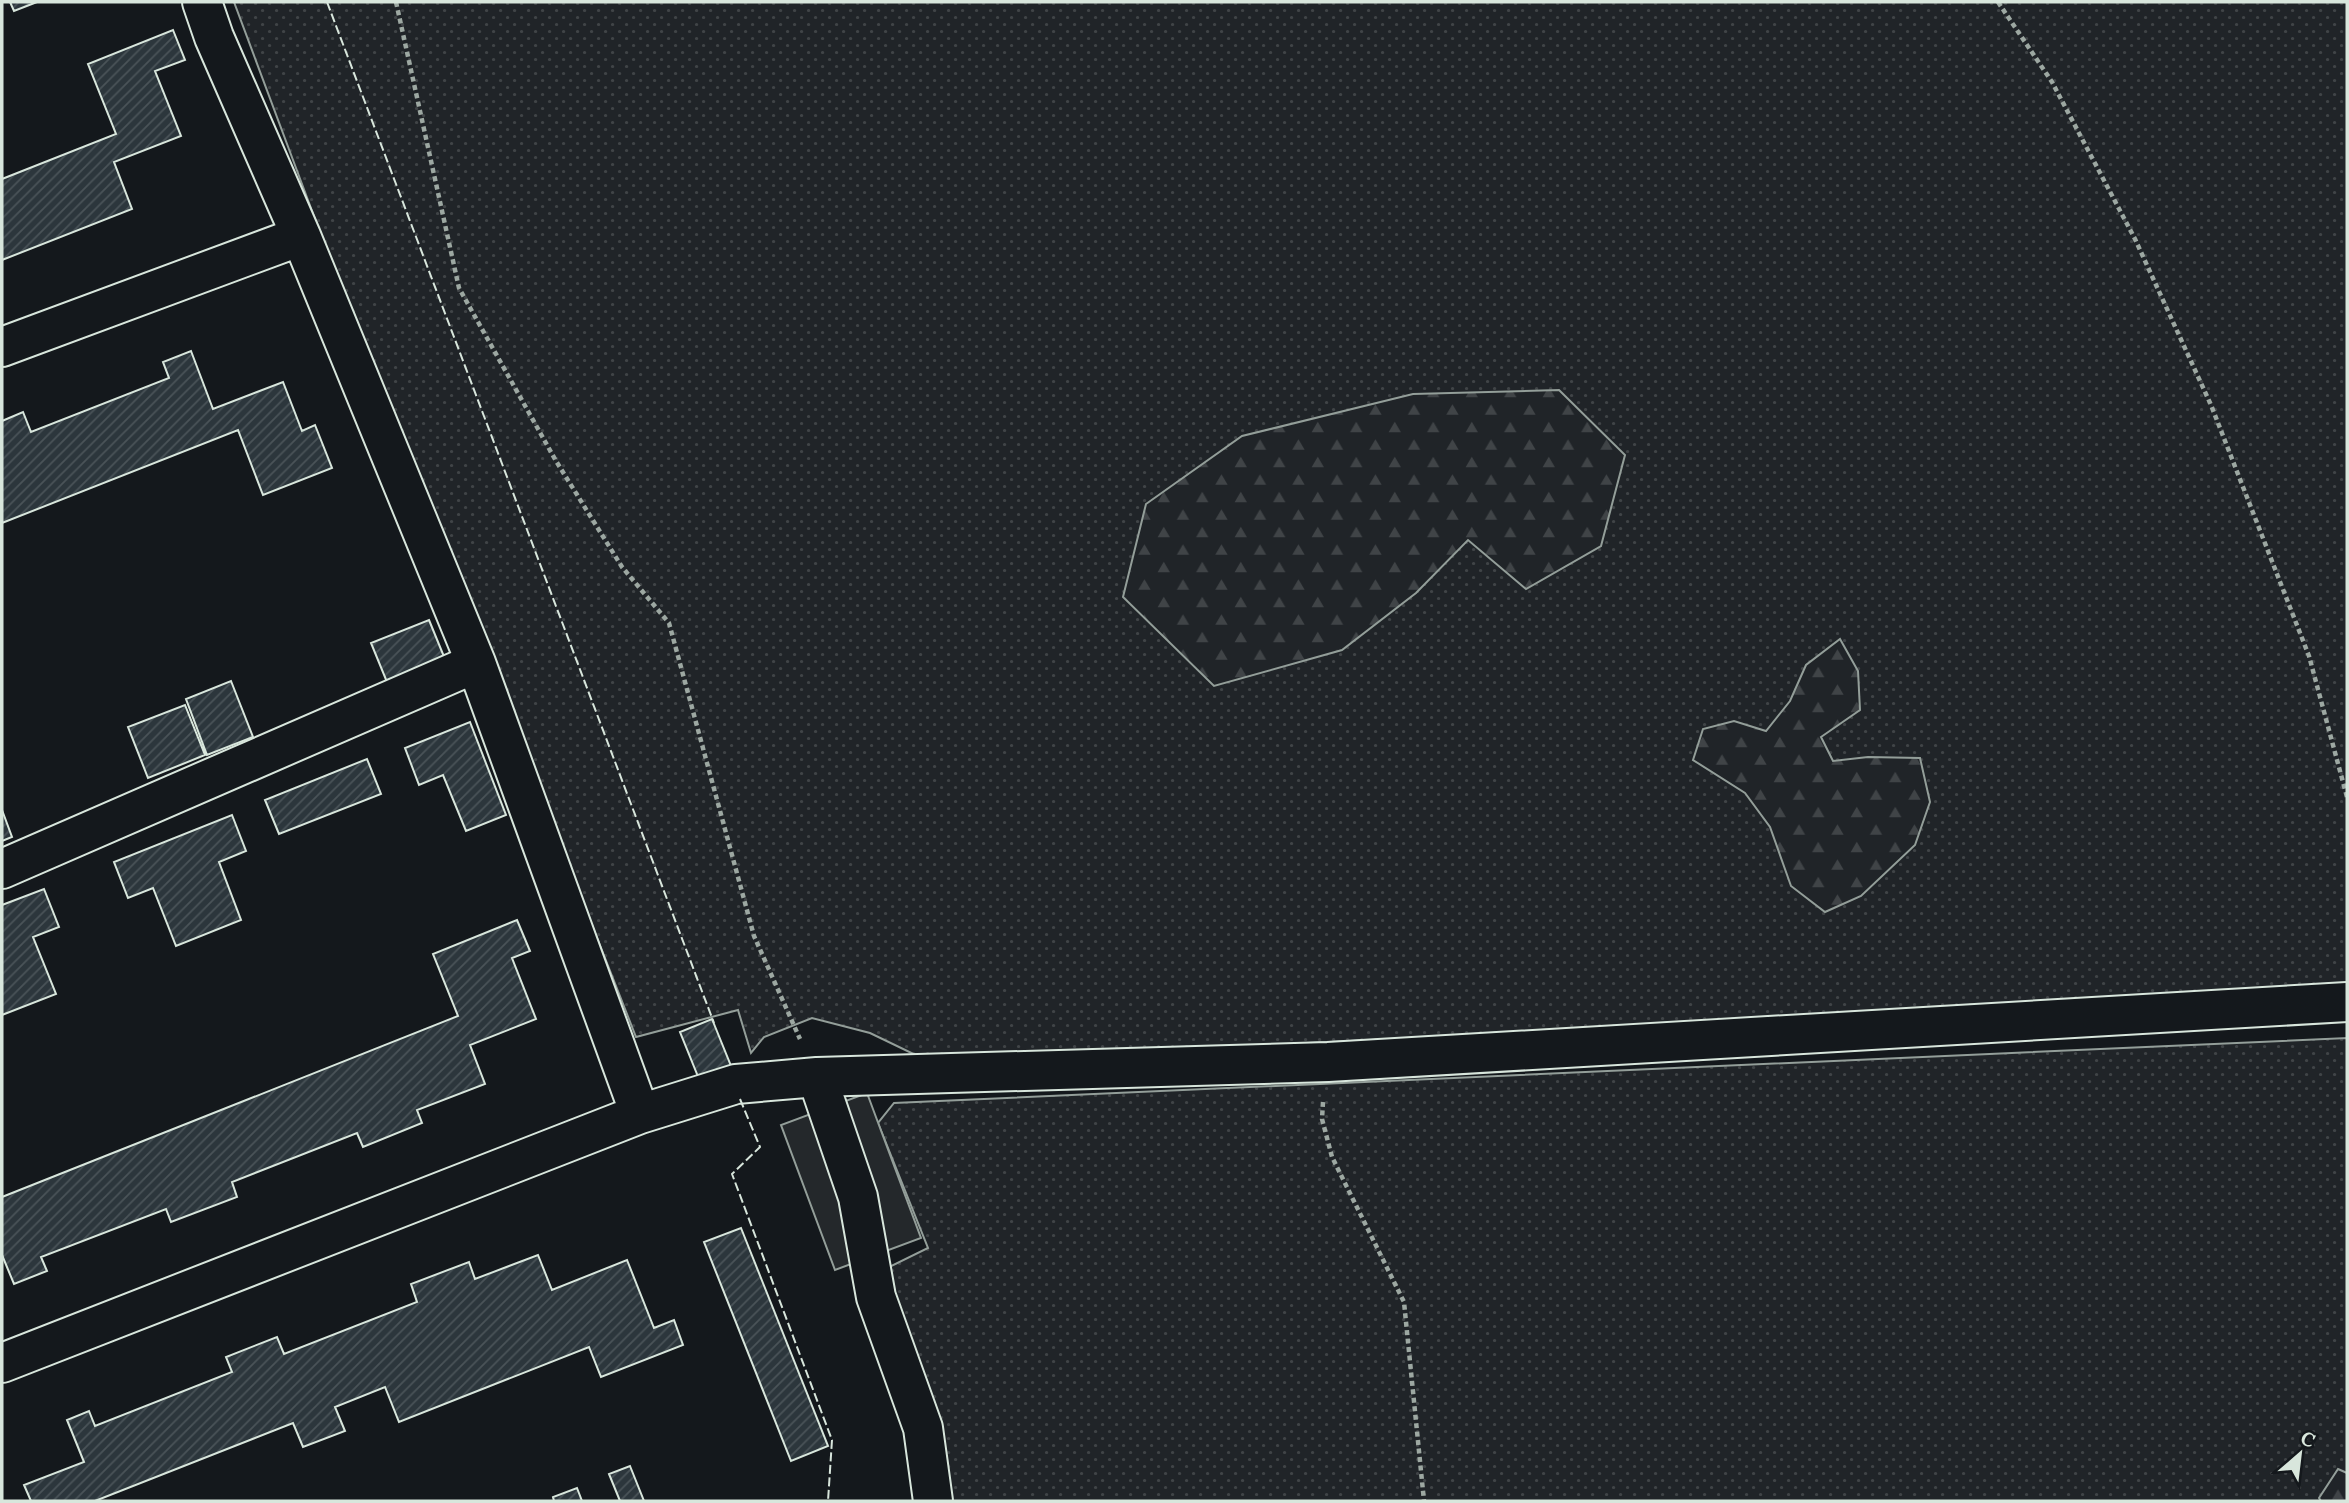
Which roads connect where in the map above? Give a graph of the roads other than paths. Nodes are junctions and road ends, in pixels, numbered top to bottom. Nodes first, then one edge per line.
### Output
1 (202, 2) edge
2 (301, 236) junction
3 (2, 347) edge
4 (476, 663) junction
5 (2, 869) edge
6 (2347, 1002) edge
7 (817, 1077) junction
8 (640, 1114) junction
9 (2, 1363) edge
10 (933, 1501) edge

1 - 2 street
2 - 3 street
2 - 4 street
4 - 5 street
4 - 8 street
6 - 7 street
7 - 8 street
7 - 10 street
8 - 9 street

